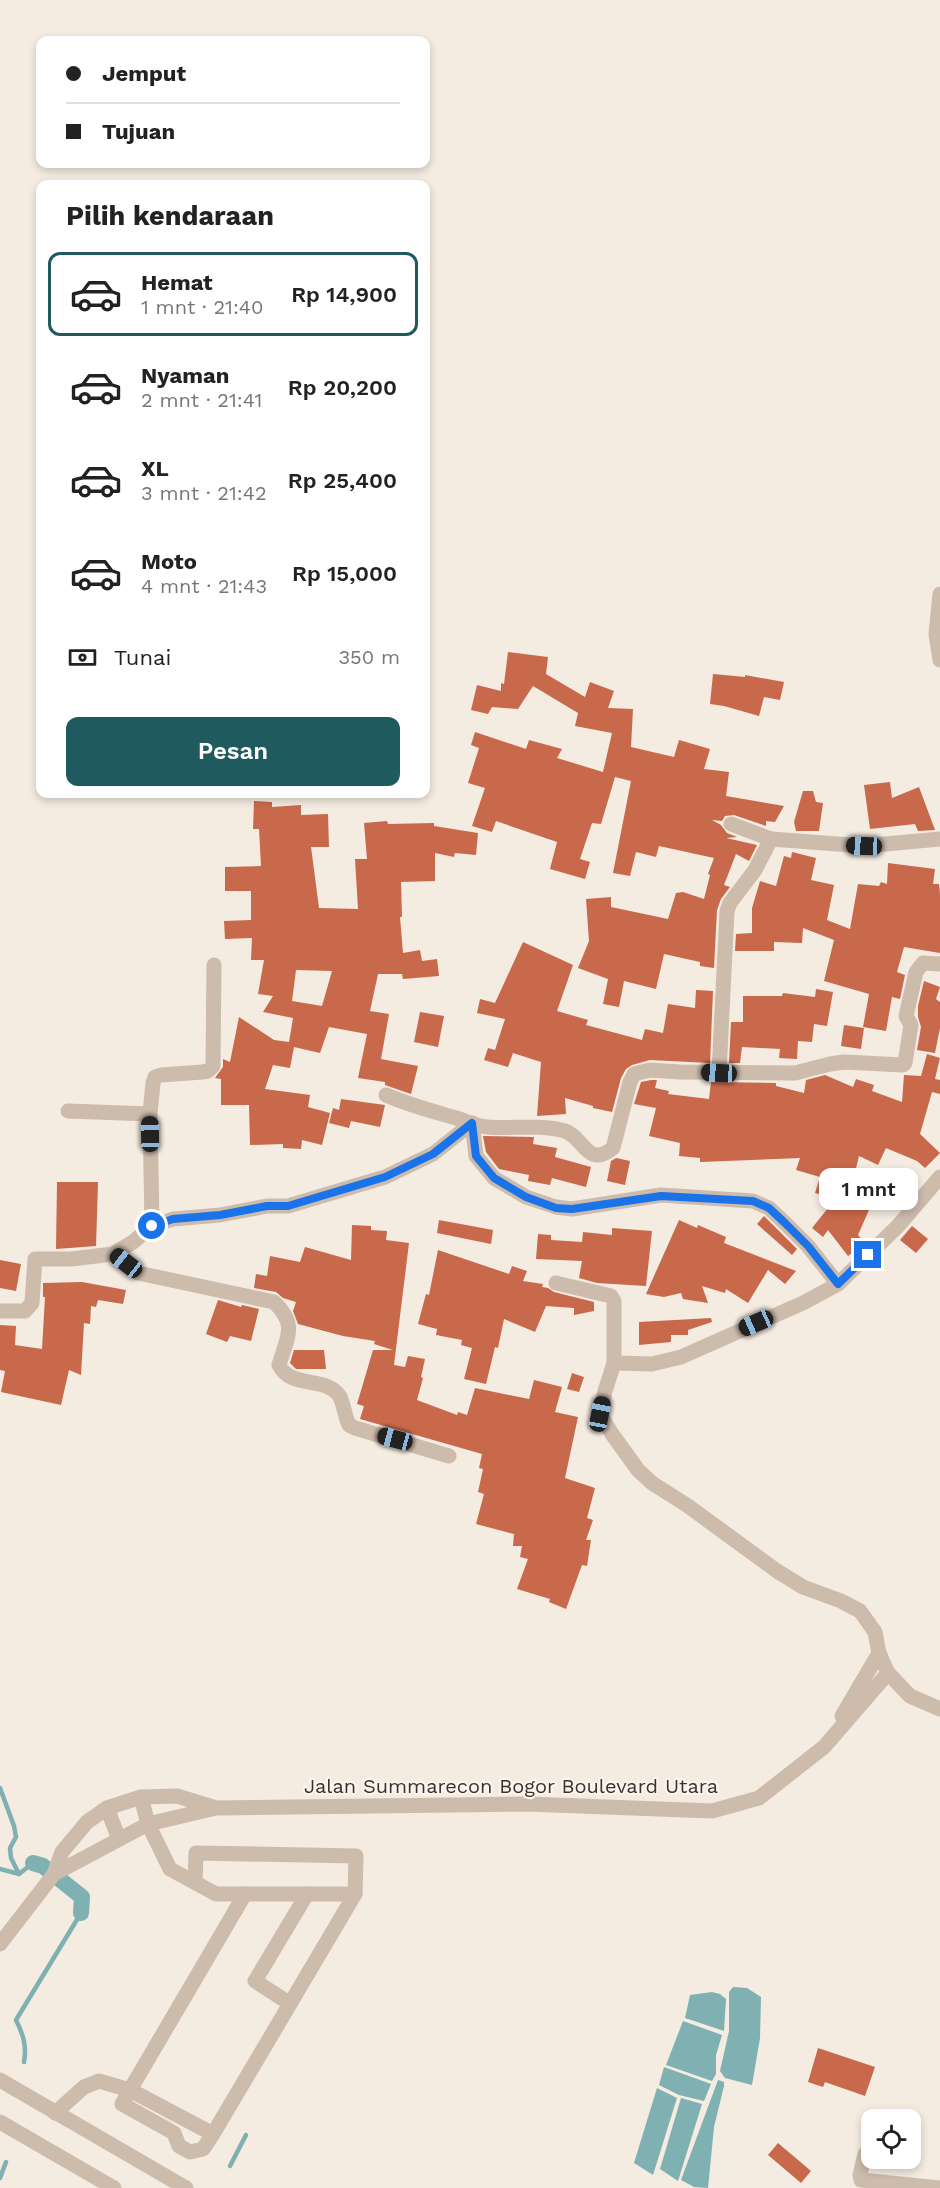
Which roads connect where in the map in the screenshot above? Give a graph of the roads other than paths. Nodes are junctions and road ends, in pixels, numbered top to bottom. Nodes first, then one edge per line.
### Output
1 (940, 594) edge
2 (940, 660) edge
3 (731, 824) dead end
4 (771, 839) junction
5 (940, 839) edge
6 (940, 964) edge
7 (214, 965) dead end
8 (719, 1073) junction
9 (386, 1095) dead end
10 (68, 1111) dead end
11 (150, 1114) junction
12 (472, 1123) junction
13 (940, 1177) edge
14 (152, 1226) junction
15 (113, 1254) junction
16 (556, 1283) dead end
17 (838, 1284) junction
18 (0, 1311) edge
19 (614, 1363) junction
20 (449, 1456) dead end
21 (879, 1653) junction
22 (888, 1673) junction
23 (940, 1709) edge
24 (824, 1748) junction
25 (141, 1797) junction
26 (107, 1808) junction
27 (216, 1808) junction
28 (148, 1824) junction
29 (119, 1839) junction
30 (54, 1874) junction
31 (195, 1882) junction
32 (245, 1894) junction
33 (307, 1894) junction
34 (355, 1894) junction
35 (0, 1944) edge
36 (289, 2003) junction
37 (0, 2080) edge
38 (130, 2090) junction
39 (55, 2113) junction
40 (0, 2122) edge
41 (213, 2134) junction
42 (861, 2169) edge
43 (114, 2188) edge
44 (186, 2188) edge
45 (940, 2188) edge

1 - 2 street
3 - 4 street
4 - 5 street
4 - 8 street
6 - 8 street
7 - 11 street
8 - 12 street
9 - 12 street
10 - 11 street
11 - 14 street
12 - 14 street
12 - 17 street
13 - 17 street
14 - 15 street
15 - 18 street
15 - 20 street
16 - 19 street
17 - 19 street
19 - 21 street
21 - 22 street
21 - 24 street, Jalan Summarecon Bogor Boulevard Utara
22 - 23 street
22 - 24 street, Jalan Summarecon Bogor Boulevard Utara
24 - 27 street, Jalan Summarecon Bogor Boulevard Utara
25 - 26 street, Jalan Summarecon Bogor Boulevard Utara
25 - 27 street, Jalan Summarecon Bogor Boulevard Utara
25 - 28 street
26 - 29 street
26 - 30 street, Jalan Summarecon Bogor Boulevard Utara
27 - 28 street, Jalan Summarecon Bogor Boulevard Utara
28 - 29 street, Jalan Summarecon Bogor Boulevard Utara
28 - 31 street
29 - 30 street, Jalan Summarecon Bogor Boulevard Utara
30 - 35 street, Jalan Summarecon Bogor Boulevard Utara
31 - 32 street
31 - 34 street
32 - 33 street
32 - 38 street
33 - 34 street
33 - 36 street
34 - 36 street
36 - 41 street
37 - 39 street
38 - 39 street
38 - 41 street
38 - 41 street
39 - 44 street
40 - 43 street
42 - 45 street

